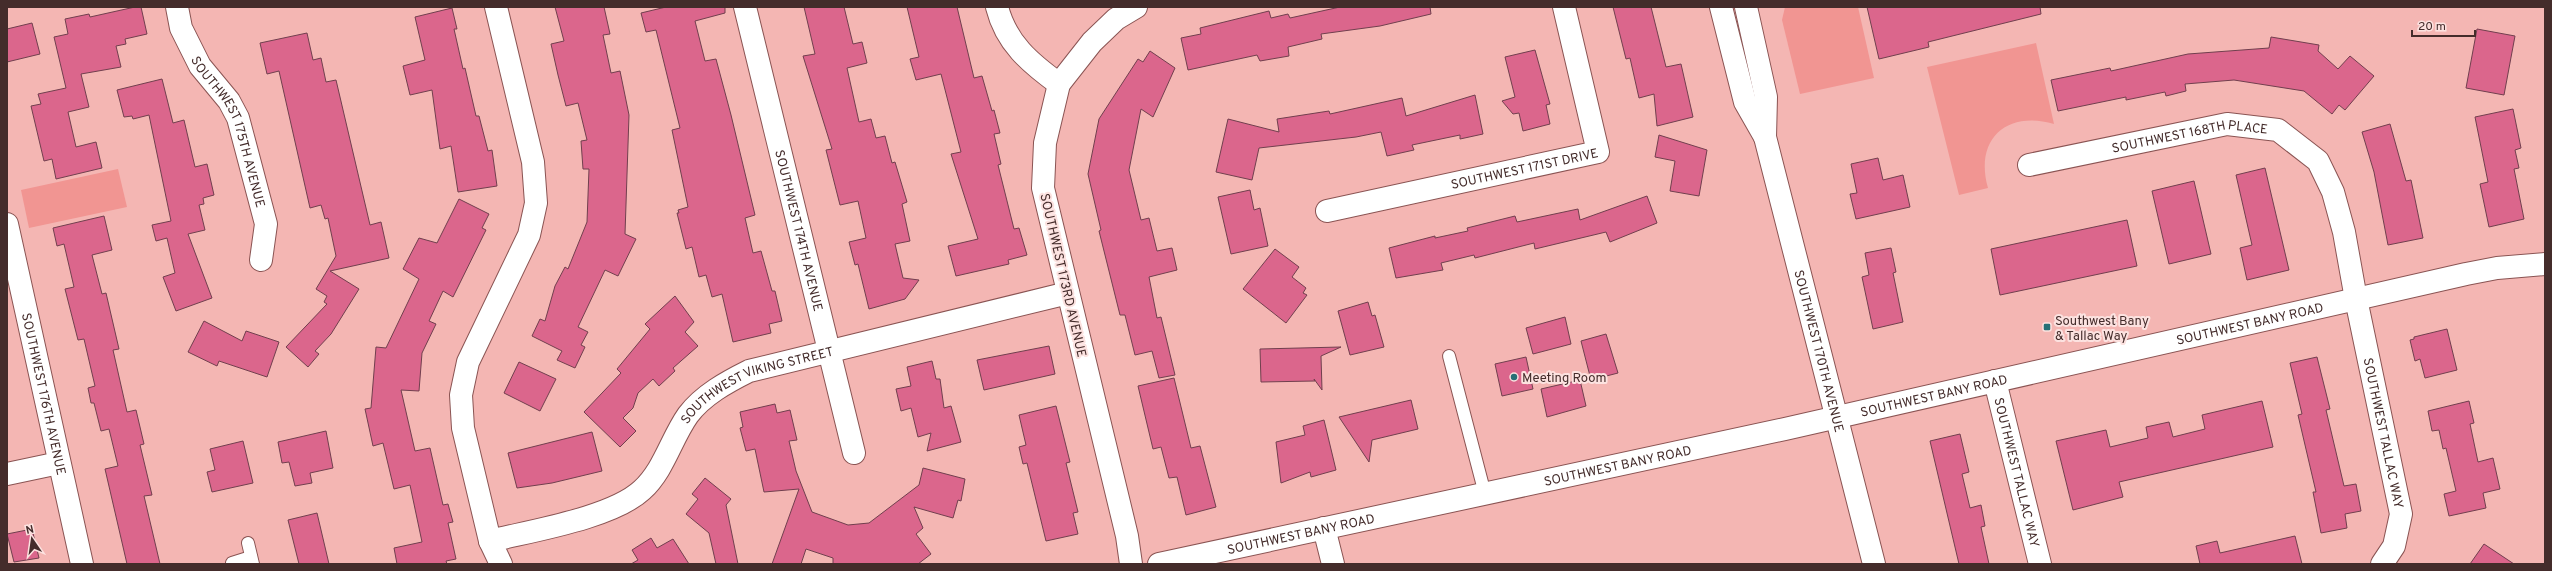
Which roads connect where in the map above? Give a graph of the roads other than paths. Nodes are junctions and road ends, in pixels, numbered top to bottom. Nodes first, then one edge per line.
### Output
1 (176, 7) edge
2 (496, 7) edge
3 (745, 7) edge
4 (997, 7) edge
5 (1136, 7) edge
6 (1564, 7) edge
7 (1720, 7) edge
8 (1746, 7) edge
9 (1059, 84) junction
10 (1765, 137) junction
11 (2029, 166) dead end
12 (1327, 211) dead end
13 (7, 224) edge
14 (261, 260) dead end
15 (2545, 264) edge
16 (1068, 293) junction
17 (2356, 299) junction
18 (827, 351) junction
19 (1449, 356) dead end
20 (1995, 381) junction
21 (1838, 417) junction
22 (854, 453) dead end
23 (59, 463) junction
24 (7, 474) edge
25 (1485, 494) junction
26 (1324, 528) junction
27 (490, 541) junction
28 (248, 543) dead end
29 (252, 561) edge
30 (232, 563) dead end
31 (82, 564) edge
32 (501, 564) edge
33 (1131, 564) edge
34 (1159, 564) edge
35 (1333, 564) edge
36 (1874, 564) edge
37 (2040, 564) edge
38 (2382, 564) edge

1 - 14 street, SOUTHWEST 175TH AVENUE
2 - 27 street
3 - 18 street, SOUTHWEST 174TH AVENUE
4 - 9 street
5 - 9 street
6 - 12 street, SOUTHWEST 171ST DRIVE
7 - 10 street, SOUTHWEST 170TH AVENUE
8 - 10 street, SOUTHWEST 170TH AVENUE
9 - 16 street, SOUTHWEST 173RD AVENUE
10 - 21 street, SOUTHWEST 170TH AVENUE
11 - 17 street, SOUTHWEST 168TH PLACE
13 - 23 street, SOUTHWEST 176TH AVENUE
15 - 17 street, SOUTHWEST BANY ROAD
16 - 18 street, SOUTHWEST VIKING STREET
16 - 33 street, SOUTHWEST 173RD AVENUE
17 - 20 street, SOUTHWEST BANY ROAD
17 - 38 street, SOUTHWEST TALLAC WAY
18 - 22 street, SOUTHWEST 174TH AVENUE
18 - 27 street, SOUTHWEST VIKING STREET
19 - 25 lane
20 - 21 street, SOUTHWEST BANY ROAD
20 - 37 street, SOUTHWEST TALLAC WAY
21 - 25 street, SOUTHWEST BANY ROAD
21 - 36 street, SOUTHWEST 170TH AVENUE
23 - 24 street
23 - 31 street, SOUTHWEST 176TH AVENUE
25 - 26 street, SOUTHWEST BANY ROAD
26 - 34 street, SOUTHWEST BANY ROAD
26 - 35 street
27 - 32 street
28 - 29 lane
29 - 30 lane

